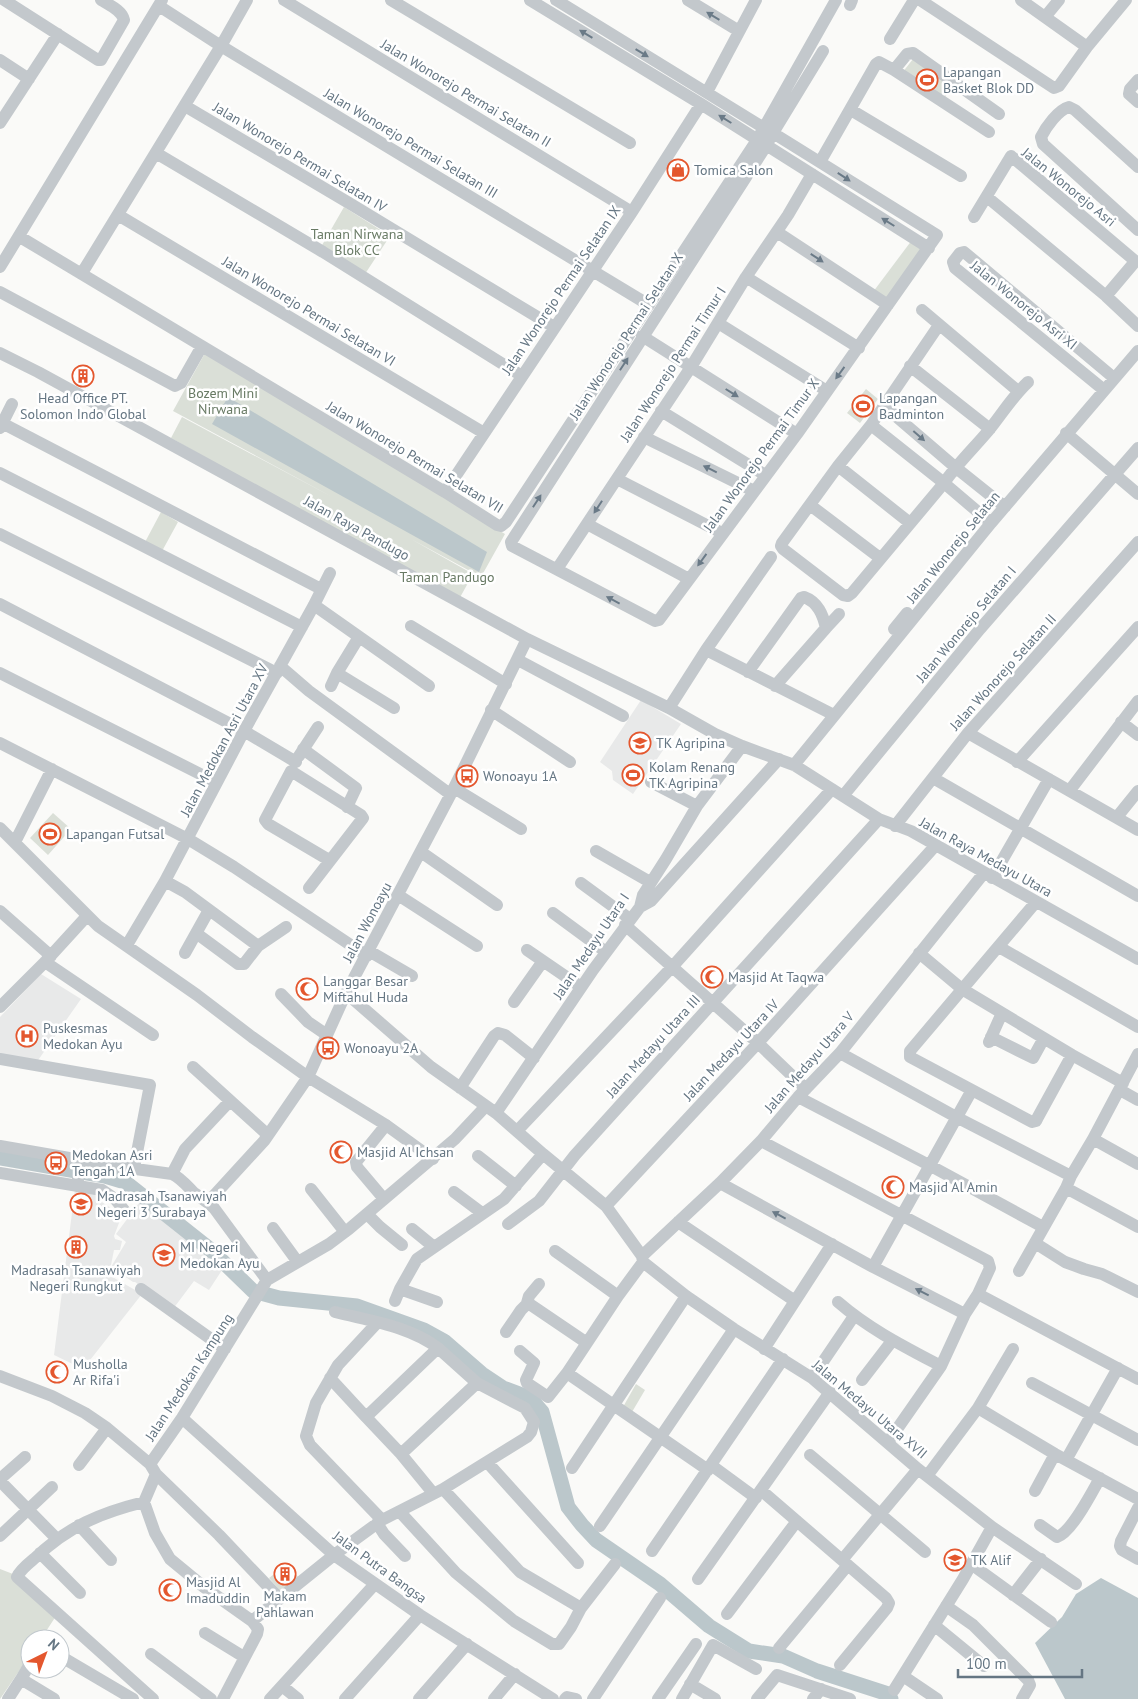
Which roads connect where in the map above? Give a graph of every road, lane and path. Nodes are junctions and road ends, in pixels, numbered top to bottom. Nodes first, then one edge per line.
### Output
1 (4, 0) edge
2 (101, 0) edge
3 (247, 0) edge
4 (284, 0) edge
5 (391, 0) edge
6 (530, 0) edge
7 (556, 0) edge
8 (688, 0) edge
9 (756, 0) edge
10 (836, 0) edge
11 (914, 0) edge
12 (920, 0) edge
13 (1020, 0) edge
14 (1059, 0) edge
15 (1126, 0) edge
16 (161, 3) edge
17 (1045, 17) junction
18 (739, 31) junction
19 (58, 34) junction
20 (890, 39) dead end
21 (221, 46) junction
22 (1087, 47) junction
23 (823, 52) dead end
24 (0, 60) edge
25 (894, 70) junction
26 (29, 79) junction
27 (1138, 80) edge
28 (707, 92) junction
29 (1138, 102) edge
30 (701, 104) junction
31 (185, 106) junction
32 (851, 110) junction
33 (999, 114) dead end
34 (0, 123) edge
35 (769, 131) junction
36 (989, 132) dead end
37 (762, 143) junction
38 (630, 144) dead end
39 (1017, 144) dead end
40 (156, 153) junction
41 (1011, 156) junction
42 (820, 162) junction
43 (1138, 167) edge
44 (812, 174) junction
45 (961, 176) dead end
46 (987, 197) junction
47 (632, 212) junction
48 (118, 215) junction
49 (974, 217) dead end
50 (1138, 230) edge
51 (776, 232) junction
52 (20, 236) junction
53 (929, 248) junction
54 (0, 267) edge
55 (592, 270) junction
56 (82, 273) junction
57 (746, 278) junction
58 (0, 292) edge
59 (1106, 296) junction
60 (649, 304) junction
61 (888, 305) junction
62 (922, 310) dead end
63 (1035, 311) junction
64 (718, 323) junction
65 (1024, 324) junction
66 (939, 325) junction
67 (1138, 326) edge
68 (554, 327) junction
69 (642, 336) junction
70 (202, 346) junction
71 (858, 348) junction
72 (1138, 351) edge
73 (0, 353) edge
74 (910, 366) junction
75 (691, 367) junction
76 (522, 376) junction
77 (1114, 378) junction
78 (1028, 382) dead end
79 (1104, 390) junction
80 (827, 391) junction
81 (1018, 391) junction
82 (12, 404) dead end
83 (884, 406) junction
84 (661, 411) junction
85 (1076, 412) dead end
86 (871, 425) junction
87 (1, 426) edge
88 (990, 429) junction
89 (1066, 433) junction
90 (484, 434) junction
91 (797, 434) junction
92 (644, 437) junction
93 (1138, 448) edge
94 (838, 466) junction
95 (955, 467) junction
96 (0, 473) edge
97 (765, 475) junction
98 (1115, 475) junction
99 (617, 478) junction
100 (944, 483) junction
101 (754, 491) junction
102 (445, 492) junction
103 (1138, 494) edge
104 (810, 505) junction
105 (1003, 505) junction
106 (989, 521) junction
107 (910, 523) junction
108 (587, 524) junction
109 (722, 533) junction
110 (0, 534) edge
111 (1138, 542) edge
112 (771, 557) dead end
113 (880, 558) junction
114 (557, 569) junction
115 (330, 573) dead end
116 (689, 579) junction
117 (321, 590) junction
118 (0, 604) edge
119 (314, 605) junction
120 (839, 614) dead end
121 (411, 626) dead end
122 (302, 627) junction
123 (1138, 627) edge
124 (826, 628) junction
125 (894, 628) dead end
126 (360, 637) junction
127 (527, 639) junction
128 (706, 650) junction
129 (518, 660) junction
130 (279, 670) junction
131 (338, 672) junction
132 (748, 672) junction
133 (0, 673) edge
134 (506, 684) junction
135 (331, 686) dead end
136 (429, 686) dead end
137 (775, 686) junction
138 (1138, 701) edge
139 (394, 708) dead end
140 (669, 708) junction
141 (492, 710) junction
142 (623, 716) dead end
143 (834, 716) junction
144 (1121, 722) junction
145 (318, 726) dead end
146 (244, 731) junction
147 (968, 733) junction
148 (1138, 735) edge
149 (0, 743) edge
150 (742, 746) junction
151 (303, 749) junction
152 (779, 759) junction
153 (570, 762) dead end
154 (1017, 762) junction
155 (794, 765) junction
156 (294, 766) junction
157 (52, 769) junction
158 (933, 778) junction
159 (1048, 779) junction
160 (216, 782) junction
161 (651, 782) dead end
162 (832, 789) junction
163 (1070, 790) junction
164 (452, 791) junction
165 (1138, 791) edge
166 (843, 796) junction
167 (347, 806) junction
168 (697, 806) junction
169 (1117, 818) junction
170 (879, 819) junction
171 (895, 826) junction
172 (0, 828) edge
173 (1021, 828) junction
174 (521, 829) dead end
175 (1138, 830) edge
176 (188, 839) junction
177 (15, 842) junction
178 (935, 846) junction
179 (596, 851) dead end
180 (421, 852) junction
181 (329, 860) junction
182 (988, 875) junction
183 (165, 881) junction
184 (650, 882) junction
185 (581, 883) dead end
186 (309, 888) dead end
187 (398, 895) junction
188 (1138, 896) edge
189 (1036, 902) junction
190 (497, 905) dead end
191 (640, 907) junction
192 (209, 910) junction
193 (0, 911) edge
194 (553, 913) dead end
195 (88, 916) junction
196 (627, 922) junction
197 (286, 927) dead end
198 (196, 933) junction
199 (127, 945) junction
200 (258, 946) junction
201 (478, 946) dead end
202 (999, 946) junction
203 (527, 950) dead end
204 (606, 952) junction
205 (185, 953) dead end
206 (368, 953) junction
207 (919, 954) junction
208 (48, 959) junction
209 (1138, 959) edge
210 (543, 961) junction
211 (673, 966) junction
212 (412, 976) dead end
213 (581, 988) junction
214 (962, 989) junction
215 (346, 992) junction
216 (281, 994) dead end
217 (3, 999) edge
218 (514, 1002) dead end
219 (712, 1003) junction
220 (1002, 1014) junction
221 (1138, 1027) edge
222 (152, 1035) dead end
223 (327, 1035) junction
224 (1044, 1038) junction
225 (758, 1043) junction
226 (840, 1053) junction
227 (1138, 1054) edge
228 (1072, 1055) junction
229 (534, 1058) junction
230 (0, 1059) edge
231 (193, 1066) dead end
232 (308, 1077) junction
233 (1121, 1086) junction
234 (460, 1088) junction
235 (972, 1090) junction
236 (802, 1093) junction
237 (1138, 1100) edge
238 (230, 1101) junction
239 (491, 1109) junction
240 (958, 1118) junction
241 (386, 1125) junction
242 (517, 1131) junction
243 (268, 1135) junction
244 (1093, 1139) junction
245 (761, 1141) junction
246 (0, 1146) edge
247 (543, 1154) junction
248 (478, 1156) dead end
249 (433, 1159) junction
250 (81, 1162) junction
251 (1138, 1164) edge
252 (929, 1165) junction
253 (134, 1168) junction
254 (563, 1170) junction
255 (0, 1173) edge
256 (172, 1174) junction
257 (1068, 1182) junction
258 (77, 1183) junction
259 (720, 1183) junction
260 (516, 1186) junction
261 (311, 1189) dead end
262 (454, 1192) dead end
263 (384, 1199) junction
264 (208, 1202) junction
265 (606, 1206) junction
266 (124, 1210) dead end
267 (482, 1213) junction
268 (367, 1214) junction
269 (902, 1214) junction
270 (678, 1222) junction
271 (508, 1224) dead end
272 (1043, 1227) junction
273 (1138, 1227) edge
274 (273, 1228) dead end
275 (412, 1229) dead end
276 (345, 1232) junction
277 (1035, 1243) junction
278 (832, 1244) junction
279 (402, 1245) dead end
280 (434, 1247) junction
281 (555, 1251) dead end
282 (642, 1259) junction
283 (297, 1261) junction
284 (874, 1267) junction
285 (1019, 1272) dead end
286 (266, 1282) junction
287 (539, 1284) dead end
288 (141, 1289) dead end
289 (400, 1289) junction
290 (1138, 1292) edge
291 (978, 1294) junction
292 (618, 1296) junction
293 (686, 1296) junction
294 (395, 1301) dead end
295 (795, 1301) junction
296 (436, 1302) dead end
297 (838, 1302) dead end
298 (526, 1303) junction
299 (335, 1312) dead end
300 (965, 1314) junction
301 (854, 1316) junction
302 (377, 1323) junction
303 (734, 1329) junction
304 (506, 1332) dead end
305 (892, 1340) junction
306 (587, 1343) junction
307 (438, 1348) junction
308 (764, 1348) junction
309 (226, 1349) junction
310 (1013, 1349) dead end
311 (520, 1351) dead end
312 (783, 1359) junction
313 (941, 1366) junction
314 (1118, 1368) junction
315 (567, 1373) junction
316 (330, 1378) junction
317 (812, 1378) junction
318 (1138, 1379) edge
319 (862, 1380) dead end
320 (1, 1381) edge
321 (477, 1383) junction
322 (1032, 1383) dead end
323 (830, 1392) junction
324 (614, 1405) junction
325 (978, 1408) junction
326 (1092, 1415) junction
327 (366, 1417) junction
328 (182, 1418) junction
329 (107, 1428) junction
330 (660, 1437) junction
331 (1138, 1440) edge
332 (888, 1442) junction
333 (401, 1454) junction
334 (810, 1455) dead end
335 (25, 1457) dead end
336 (1061, 1457) junction
337 (487, 1462) junction
338 (79, 1465) dead end
339 (709, 1467) junction
340 (572, 1468) dead end
341 (153, 1469) junction
342 (922, 1472) junction
343 (1100, 1478) junction
344 (0, 1480) edge
345 (52, 1487) dead end
346 (1035, 1490) dead end
347 (438, 1491) junction
348 (759, 1495) junction
349 (1138, 1499) edge
350 (144, 1502) junction
351 (1138, 1508) edge
352 (27, 1509) junction
353 (400, 1512) junction
354 (880, 1514) junction
355 (796, 1521) junction
356 (379, 1522) junction
357 (79, 1525) junction
358 (1040, 1525) dead end
359 (600, 1526) dead end
360 (992, 1527) junction
361 (0, 1536) edge
362 (58, 1539) junction
363 (652, 1551) dead end
364 (925, 1552) dead end
365 (40, 1553) junction
366 (334, 1555) junction
367 (405, 1556) dead end
368 (1041, 1559) junction
369 (111, 1560) dead end
370 (1138, 1560) edge
371 (578, 1563) dead end
372 (845, 1563) junction
373 (615, 1564) dead end
374 (970, 1564) junction
375 (698, 1579) dead end
376 (375, 1584) junction
377 (1076, 1584) dead end
378 (80, 1593) dead end
379 (1013, 1595) junction
380 (279, 1598) junction
381 (660, 1598) dead end
382 (946, 1606) junction
383 (581, 1608) junction
384 (727, 1614) dead end
385 (420, 1615) junction
386 (252, 1621) junction
387 (1050, 1622) dead end
388 (934, 1625) junction
389 (205, 1633) dead end
390 (467, 1644) junction
391 (696, 1644) dead end
392 (779, 1648) dead end
393 (151, 1654) dead end
394 (244, 1657) junction
395 (70, 1662) edge
396 (840, 1665) dead end
397 (984, 1666) dead end
398 (756, 1670) dead end
399 (515, 1674) junction
400 (904, 1676) junction
401 (21, 1679) joint
402 (690, 1684) junction
403 (282, 1686) junction
404 (894, 1690) dead end
405 (817, 1694) edge
406 (1027, 1697) edge
407 (8, 1699) edge
408 (54, 1699) edge
409 (133, 1699) edge
410 (154, 1699) edge
411 (211, 1699) edge
412 (223, 1699) edge
413 (270, 1699) edge
414 (298, 1699) edge
415 (346, 1699) edge
416 (419, 1699) edge
417 (494, 1699) edge
418 (553, 1699) edge
419 (565, 1699) edge
420 (576, 1699) edge
421 (593, 1699) edge
422 (658, 1699) edge
423 (682, 1699) edge
424 (716, 1699) edge
425 (757, 1699) edge
426 (850, 1699) edge
427 (937, 1699) edge

1 - 19 street
2 - 19 street
3 - 21 street
4 - 47 street, Jalan Wonorejo Permai Selatan II
5 - 38 street
30 -> 6 street
7 -> 28 street
18 -> 8 street
9 - 18 street
10 - 35 street
11 - 20 street
12 - 22 street
13 - 17 street
14 - 17 street
15 - 22 street
16 - 21 street, Jalan Wonorejo Permai Selatan III
16 - 52 street
17 - 22 street
18 - 28 street
19 - 26 street
21 - 31 street
21 - 55 street, Jalan Wonorejo Permai Selatan III
23 - 35 street
24 - 26 street
25 - 32 street
25 - 33 street
25 - 36 street
26 - 34 street
27 - 29 street
28 - 35 street
37 -> 30 street
30 - 47 street, Jalan Wonorejo Permai Selatan IX
31 - 40 street
31 - 68 street, Jalan Wonorejo Permai Selatan IV
32 - 42 street
32 - 45 street
35 - 37 street
35 - 42 street
37 - 44 street
37 - 60 street, Jalan Wonorejo Permai Selatan VII
37 - 69 street, Jalan Wonorejo Permai Selatan X
39 - 41 street
40 - 48 street
40 - 76 street
41 - 46 street, Jalan Wonorejo Asri
41 - 59 street, Jalan Wonorejo Asri
42 -> 53 street, Jalan Wonorejo Permai Timur X
43 - 50 street
44 - 51 street, Jalan Wonorejo Permai Timur I
53 -> 44 street
46 - 49 street, Jalan Wonorejo Asri
46 - 59 street
47 - 55 street, Jalan Wonorejo Permai Selatan IX
48 - 56 street
48 - 90 street, Jalan Wonorejo Permai Selatan VI
51 - 57 street, Jalan Wonorejo Permai Timur I
51 -> 61 street
52 - 54 street
52 - 56 street, Jalan Wonorejo Permai Selatan VII
53 - 61 street, Jalan Wonorejo Permai Timur X
55 - 60 street, Jalan Wonorejo Permai Selatan III
55 - 68 street, Jalan Wonorejo Permai Selatan IX
56 - 70 street, Jalan Wonorejo Permai Selatan VII
57 - 64 street, Jalan Wonorejo Permai Timur I
57 - 71 street
58 - 70 street
59 - 67 street
60 - 102 street, Jalan Wonorejo Permai Selatan VII
61 - 71 street, Jalan Wonorejo Permai Timur X
62 - 66 street
63 - 65 street
63 - 65 street, Jalan Wonorejo Asri XI
63 - 77 street, Jalan Wonorejo Asri XI
64 - 75 street, Jalan Wonorejo Permai Timur I
64 - 80 street
65 - 79 street, Jalan Wonorejo Asri XI
66 - 74 street
66 - 81 street
68 - 76 street, Jalan Wonorejo Permai Selatan IX
69 - 75 street
114 -> 69 street, Jalan Wonorejo Permai Selatan X
70 - 102 street, Jalan Wonorejo Permai Selatan VII
71 -> 80 street, Jalan Wonorejo Permai Timur X
72 - 77 street, Jalan Wonorejo Selatan
73 - 127 street, Jalan Raya Pandugo
74 - 83 street
74 - 88 street
75 - 84 street, Jalan Wonorejo Permai Timur I
75 -> 91 street
76 - 90 street, Jalan Wonorejo Permai Selatan IX
77 - 79 street, Jalan Wonorejo Selatan
78 - 81 street
79 - 89 street, Jalan Wonorejo Selatan
80 - 91 street, Jalan Wonorejo Permai Timur X
81 - 88 street
82 - 87 street
83 - 86 street
83 -> 95 street
84 - 92 street, Jalan Wonorejo Permai Timur I
84 - 97 street
85 - 105 street
86 - 94 street
86 - 100 street
87 - 117 street
88 - 95 street
89 - 98 street
89 - 105 street, Jalan Wonorejo Selatan
90 - 102 street, Jalan Wonorejo Permai Selatan IX
91 - 97 street, Jalan Wonorejo Permai Timur X
92 - 99 street, Jalan Wonorejo Permai Timur I
101 -> 92 street
93 - 98 street, Jalan Wonorejo Selatan I
94 - 104 street
94 - 107 street
95 - 100 street
95 - 105 street
96 - 122 street
97 - 101 street, Jalan Wonorejo Permai Timur X
98 - 103 street
98 - 166 street, Jalan Wonorejo Selatan I
99 -> 108 street, Jalan Wonorejo Permai Timur I
99 - 109 street
100 - 106 street
100 - 107 street
101 - 109 street, Jalan Wonorejo Permai Timur X
104 - 113 street
104 - 113 street
105 - 106 street, Jalan Wonorejo Selatan
106 - 125 street
106 - 143 street, Jalan Wonorejo Selatan
107 - 113 street
108 - 114 street, Jalan Wonorejo Permai Timur I
108 - 116 street
109 -> 116 street, Jalan Wonorejo Permai Timur X
110 - 130 street
111 - 147 street, Jalan Wonorejo Selatan II
112 - 128 street
116 -> 114 street, Jalan Wonorejo Permai Timur X
115 - 117 street, Jalan Medokan Asri Utara XV
117 - 119 street, Jalan Medokan Asri Utara XV
118 - 146 street
119 - 122 street, Jalan Medokan Asri Utara XV
119 - 126 street
120 - 124 street
121 - 134 street
122 - 130 street, Jalan Medokan Asri Utara XV
123 - 154 street
124 - 132 street
124 - 137 street
126 - 131 street
126 - 136 street
127 - 129 street, Jalan Wonoayu
127 - 140 street, Jalan Raya Pandugo
128 - 132 street
128 - 140 street
129 - 134 street, Jalan Wonoayu
129 - 142 street
130 - 146 street, Jalan Medokan Asri Utara XV
130 - 164 street
131 - 135 street
131 - 139 street
132 - 137 street
133 - 160 street
134 - 141 street, Jalan Wonoayu
137 - 143 street
138 - 144 street
140 - 150 street, Jalan Raya Pandugo
141 - 153 street
141 - 164 street, Jalan Wonoayu
143 - 155 street, Jalan Wonorejo Selatan
144 - 148 street
144 - 163 street
145 - 151 street
146 - 156 street
146 - 160 street, Jalan Medokan Asri Utara XV
147 - 154 street
147 - 158 street, Jalan Wonorejo Selatan II
149 - 157 street
150 - 152 street, Jalan Raya Pandugo
150 - 168 street, Jalan Medayu Utara I
151 - 156 street
151 - 167 street
152 - 155 street, Jalan Raya Pandugo
152 - 191 street
154 - 159 street
155 - 162 street, Jalan Raya Medayu Utara
156 - 167 street
156 - 181 street
157 - 176 street
157 - 177 street
158 - 171 street, Jalan Wonorejo Selatan II
158 - 173 street
159 - 163 street
159 - 173 street, Jalan Medayu Utara V
160 - 176 street, Jalan Medokan Asri Utara XV
161 - 168 street
162 - 166 street, Jalan Raya Medayu Utara
162 - 211 street
163 - 169 street
164 - 174 street
164 - 180 street, Jalan Wonoayu
165 - 169 street
166 - 170 street, Jalan Raya Medayu Utara
167 - 181 street
168 - 184 street, Jalan Medayu Utara I
169 - 175 street
170 - 171 street, Jalan Raya Medayu Utara
170 - 219 street, Jalan Medayu Utara III
171 - 178 street, Jalan Raya Medayu Utara
172 - 177 street
173 - 182 street, Jalan Medayu Utara V
173 - 188 street
176 - 183 street, Jalan Medokan Asri Utara XV
176 - 206 street
177 - 195 street
178 - 182 street, Jalan Raya Medayu Utara
178 - 225 street, Jalan Medayu Utara IV
179 - 184 street
180 - 187 street, Jalan Wonoayu
180 - 190 street
181 - 186 street
182 - 189 street, Jalan Raya Medayu Utara
182 - 207 street, Jalan Medayu Utara V
183 - 192 street
183 - 199 street, Jalan Medokan Asri Utara XV
184 - 191 street, Jalan Medayu Utara I
185 - 196 street
187 - 201 street
187 - 206 street, Jalan Wonoayu
189 - 202 street
189 - 209 street, Jalan Raya Medayu Utara
191 - 196 street, Jalan Medayu Utara I
192 - 198 street
192 - 200 street
193 - 208 street
194 - 204 street
195 - 199 street
195 - 208 street
196 - 204 street, Jalan Medayu Utara I
196 - 211 street
197 - 200 street
198 - 200 street
198 - 205 street
199 - 232 street
202 - 214 street
202 - 221 street
203 - 210 street
204 - 213 street, Jalan Medayu Utara I
206 - 212 street
206 - 215 street, Jalan Wonoayu
207 - 214 street
207 - 226 street, Jalan Medayu Utara V
208 - 217 street
208 - 222 street
210 - 213 street
210 - 218 street
211 - 219 street
211 - 242 street
213 - 229 street, Jalan Medayu Utara I
214 - 220 street
214 - 235 street
215 - 223 street, Jalan Wonoayu
215 - 234 street, Jalan Medayu Utara XVII
216 - 223 street
219 - 225 street
219 - 254 street, Jalan Medayu Utara III
220 - 224 street
220 - 224 street
223 - 232 street, Jalan Wonoayu
224 - 228 street
225 - 236 street
225 - 265 street, Jalan Medayu Utara IV
226 - 236 street, Jalan Medayu Utara V
226 - 240 street
227 - 233 street
228 - 233 street
228 - 235 street
229 - 234 street
229 - 239 street, Jalan Medayu Utara I
230 - 253 street
231 - 238 street
232 - 241 street
232 - 243 street, Jalan Wonoayu
233 - 237 street
233 - 244 street
234 - 239 street, Jalan Medayu Utara XVII
235 - 240 street
236 - 245 street, Jalan Medayu Utara V
236 - 252 street
238 - 243 street
238 - 256 street
239 - 242 street, Jalan Medayu Utara XVII
239 - 249 street, Jalan Medayu Utara I
240 - 252 street
240 - 257 street
241 - 249 street
241 - 263 street
242 - 247 street, Jalan Medayu Utara XVII
243 - 264 street, Jalan Wonoayu
244 - 251 street
244 - 257 street
245 - 259 street, Jalan Medayu Utara V
245 - 269 street
246 - 250 street
247 - 254 street, Jalan Medayu Utara XVII
247 - 260 street
248 - 260 street
249 - 263 street, Jalan Medayu Utara I
250 - 253 street
250 - 258 street
252 - 269 street
252 - 272 street
253 - 256 street
254 - 265 street, Jalan Medayu Utara XVII
254 - 271 street, Jalan Medayu Utara III
255 - 258 street
256 - 264 street
257 - 272 street
257 - 273 street
258 - 266 street
259 - 270 street, Jalan Medayu Utara V
278 -> 259 street
260 - 267 street
261 - 276 street
262 - 267 street
263 - 268 street, Jalan Medayu Utara I
264 - 286 street
265 - 282 street, Jalan Medayu Utara XVII
267 - 280 street
268 - 276 street, Jalan Medayu Utara I
268 - 279 street
269 - 284 street
269 - 291 street
270 - 282 street, Jalan Medayu Utara V
270 - 295 street
272 - 277 street
274 - 283 street
275 - 280 street
276 - 283 street, Jalan Medayu Utara I
277 - 285 street
277 - 290 street
278 - 284 street
278 - 295 street
280 - 289 street
281 - 292 street
282 - 292 street, Jalan Medayu Utara V
282 - 293 street, Jalan Medayu Utara XVII
283 - 286 street, Jalan Medayu Utara I
300 -> 284 street
286 - 309 street, Jalan Medokan Kampung
287 - 298 street
288 - 309 street
289 - 294 street
289 - 296 street
291 - 300 street
291 - 314 street
292 - 306 street, Jalan Medayu Utara V
293 - 303 street, Jalan Medayu Utara XVII
293 - 324 street
295 - 308 street
297 - 301 street
298 - 304 street
298 - 306 street
299 - 302 street
300 - 313 street
301 - 305 street
301 - 317 street
302 - 307 street
302 - 316 street
303 - 308 street, Jalan Medayu Utara XVII
303 - 330 street
305 - 313 street
305 - 319 street
306 - 315 street, Jalan Medayu Utara V
307 - 321 street
307 - 327 street
308 - 312 street, Jalan Medayu Utara XVII
309 - 328 street, Jalan Medokan Kampung
310 - 325 street
311 - 315 street, Jalan Medayu Utara V
312 - 317 street, Jalan Medayu Utara XVII
312 - 339 street
313 - 332 street
314 - 318 street
314 - 326 street
315 - 324 street
316 - 327 street
316 - 356 street
317 - 323 street, Jalan Medayu Utara XVII
320 - 329 street, Jalan Medokan Kampung
321 - 333 street
321 - 337 street
322 - 326 street
323 - 332 street, Jalan Medayu Utara XVII
323 - 348 street
324 - 330 street
324 - 340 street
325 - 336 street
325 - 342 street
326 - 331 street
326 - 336 street
327 - 333 street
328 - 341 street, Jalan Medokan Kampung
328 - 366 street, Jalan Putra Bangsa
329 - 338 street
329 - 341 street, Jalan Medokan Kampung
330 - 339 street
330 - 359 street
332 - 342 street, Jalan Medayu Utara XVII
333 - 347 street
334 - 354 street
335 - 344 street
336 - 343 street
336 - 346 street
337 - 347 street
337 - 371 street
339 - 348 street
339 - 363 street
341 - 350 street
341 - 380 street
342 - 354 street
342 - 360 street, Jalan Medayu Utara XVII
343 - 349 street
343 - 358 street
344 - 352 street
345 - 352 street
347 - 353 street
347 - 383 street
348 - 355 street
348 - 375 street
350 - 357 street
350 - 386 street
351 - 370 street
352 - 361 street
352 - 362 street
353 - 356 street
353 - 383 street
354 - 364 street
354 - 372 street
355 - 372 street
355 - 384 street
356 - 366 street
356 - 367 street
357 - 362 street
357 - 369 street
360 - 368 street, Jalan Medayu Utara XVII
360 - 374 street
362 - 365 street
365 - 378 street
365 - 410 street
366 - 376 street, Jalan Putra Bangsa
366 - 380 street
368 - 377 street, Jalan Medayu Utara XVII
368 - 379 street
372 - 392 street
372 - 396 street
373 - 383 street
374 - 379 street
374 - 382 street
376 - 385 street, Jalan Putra Bangsa
376 - 403 street
379 - 387 street
380 - 386 street
381 - 421 street
382 - 388 street
382 - 406 street
385 - 390 street, Jalan Putra Bangsa
385 - 415 street
386 - 394 street
388 - 397 street
388 - 400 street
389 - 394 street
390 - 399 street, Jalan Putra Bangsa
390 - 416 street
391 - 422 street
393 - 411 street
394 - 412 street
395 - 409 street
398 - 402 street
399 - 417 street
399 - 418 street, Jalan Putra Bangsa
400 - 404 street
400 - 427 street
401 - 407 street
401 - 408 street
402 - 423 street
402 - 424 street
403 - 413 street
403 - 414 street
405 - 425 street
405 - 426 street
419 - 420 street

